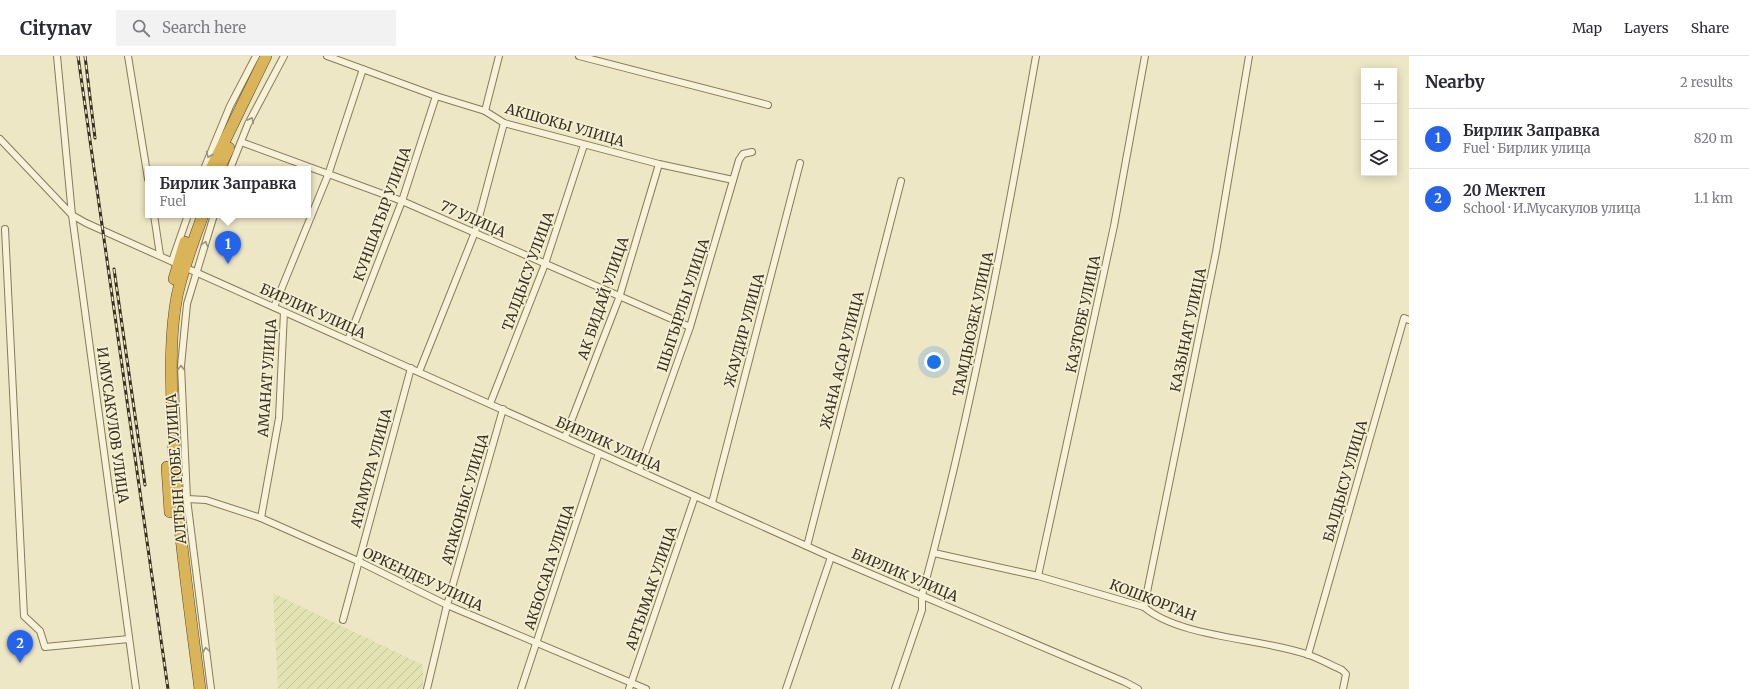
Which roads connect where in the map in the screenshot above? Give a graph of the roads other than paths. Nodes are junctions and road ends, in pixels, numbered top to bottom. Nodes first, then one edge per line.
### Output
1 (57, 56) edge
2 (128, 56) edge
3 (256, 56) edge
4 (266, 56) edge
5 (274, 56) edge
6 (284, 56) edge
7 (326, 56) edge
8 (499, 56) edge
9 (579, 56) edge
10 (1036, 56) edge
11 (1145, 56) edge
12 (1249, 56) edge
13 (363, 69) junction
14 (436, 96) junction
15 (768, 105) dead end
16 (485, 111) junction
17 (504, 123) junction
18 (0, 139) edge
19 (241, 142) junction
20 (584, 145) junction
21 (752, 152) dead end
22 (800, 162) dead end
23 (660, 164) junction
24 (146, 166) edge
25 (205, 166) edge
26 (212, 166) edge
27 (220, 166) edge
28 (231, 166) edge
29 (304, 166) edge
30 (311, 169) edge
31 (328, 175) junction
32 (734, 180) junction
33 (901, 180) dead end
34 (402, 201) junction
35 (72, 215) junction
36 (311, 217) edge
37 (154, 218) edge
38 (187, 218) edge
39 (194, 218) edge
40 (201, 218) edge
41 (213, 218) edge
42 (310, 218) edge
43 (5, 229) dead end
44 (475, 232) junction
45 (160, 255) junction
46 (178, 264) junction
47 (545, 264) junction
48 (196, 272) junction
49 (619, 298) junction
50 (274, 307) junction
51 (284, 312) junction
52 (1409, 320) edge
53 (690, 327) junction
54 (348, 340) junction
55 (411, 368) junction
56 (420, 372) junction
57 (490, 404) junction
58 (503, 409) junction
59 (565, 437) junction
60 (599, 453) junction
61 (639, 470) junction
62 (695, 496) junction
63 (187, 499) junction
64 (712, 502) junction
65 (261, 518) junction
66 (807, 546) junction
67 (934, 553) junction
68 (831, 557) junction
69 (358, 561) junction
70 (1038, 576) junction
71 (922, 595) junction
72 (447, 605) junction
73 (1144, 607) junction
74 (343, 620) dead end
75 (130, 639) junction
76 (536, 643) junction
77 (1308, 655) junction
78 (630, 686) edge
79 (136, 689) edge
80 (193, 689) edge
81 (200, 689) edge
82 (211, 689) edge
83 (427, 689) edge
84 (521, 689) edge
85 (646, 689) edge
86 (786, 689) edge
87 (895, 689) edge
88 (1138, 689) edge
89 (1343, 689) edge

1 - 35 street, И.МУСАКУЛОВ УЛИЦА
2 - 24 street
3 -> 25 street
4 - 26 highway
5 - 27 highway
19 -> 6 street
7 - 13 street, АКШОКЫ УЛИЦА
8 - 16 street
9 - 15 street
10 - 67 street, ТАМДЫОЗЕК УЛИЦА
11 - 70 street, КАЗТОБЕ УЛИЦА
12 - 73 street, КАЗЫНАТ УЛИЦА
13 - 14 street, АКШОКЫ УЛИЦА
13 - 31 street
14 - 16 street, АКШОКЫ УЛИЦА
14 - 34 street, КУНШАГЫР УЛИЦА
16 - 17 street, АКШОКЫ УЛИЦА
17 - 20 street, АКШОКЫ УЛИЦА
17 - 44 street
18 - 35 street, БИРЛИК УЛИЦА
19 - 28 street
19 - 29 street, 77 УЛИЦА
20 - 23 street, АКШОКЫ УЛИЦА
20 - 47 street, ТАЛДЫСУ УЛИЦА
21 - 32 street, ШЫГЫРЛЫ УЛИЦА
22 - 64 street, ЖАУДИР УЛИЦА
23 - 32 street, АКШОКЫ УЛИЦА
23 - 49 street, АК БИДАЙ УЛИЦА
30 - 31 street, 77 УЛИЦА
31 - 34 street, 77 УЛИЦА
31 - 36 street
32 - 53 street, ШЫГЫРЛЫ УЛИЦА
33 - 66 street, ЖАНА АСАР УЛИЦА
34 - 44 street, 77 УЛИЦА
34 - 54 street, КУНШАГЫР УЛИЦА
35 - 45 street, БИРЛИК УЛИЦА
35 - 75 street, И.МУСАКУЛОВ УЛИЦА
37 - 45 street
38 - 46 street
39 - 46 highway
40 - 46 highway
48 -> 41 street, АЛТЫН ТОБЕ УЛИЦА
42 - 50 street
43 - 75 street
44 - 47 street, 77 УЛИЦА
44 - 56 street
45 - 46 street, БИРЛИК УЛИЦА
46 - 48 street, БИРЛИК УЛИЦА
46 - 80 highway
46 - 81 highway
47 - 49 street, 77 УЛИЦА
47 - 57 street, ТАЛДЫСУ УЛИЦА
48 - 50 street, БИРЛИК УЛИЦА
63 -> 48 street, АЛТЫН ТОБЕ УЛИЦА
49 - 53 street, 77 УЛИЦА
49 - 59 street, АК БИДАЙ УЛИЦА
50 - 51 street, БИРЛИК УЛИЦА
51 - 54 street, БИРЛИК УЛИЦА
51 - 65 street, АМАНАТ УЛИЦА
52 - 77 street, БАЛДЫСУ УЛИЦА
53 - 61 street, ШЫГЫРЛЫ УЛИЦА
54 - 55 street, БИРЛИК УЛИЦА
55 - 56 street, БИРЛИК УЛИЦА
55 - 69 street, АТАМУРА УЛИЦА
56 - 57 street, БИРЛИК УЛИЦА
57 - 58 street, БИРЛИК УЛИЦА
58 - 59 street, БИРЛИК УЛИЦА
58 - 72 street, АТАКОНЫС УЛИЦА
59 - 60 street, БИРЛИК УЛИЦА
60 - 61 street, БИРЛИК УЛИЦА
60 - 76 street, АКБОСАГА УЛИЦА
61 - 62 street, БИРЛИК УЛИЦА
62 - 64 street, БИРЛИК УЛИЦА
62 - 78 street, АРГЫМАК УЛИЦА
63 - 65 street, ОРКЕНДЕУ УЛИЦА
82 -> 63 street, АЛТЫН ТОБЕ УЛИЦА
64 - 66 street, БИРЛИК УЛИЦА
65 - 69 street, ОРКЕНДЕУ УЛИЦА
66 - 68 street, БИРЛИК УЛИЦА
67 - 70 street, КОШКОРГАН
67 - 71 street, ТАМДЫОЗЕК УЛИЦА
68 - 71 street, БИРЛИК УЛИЦА
68 - 86 street
69 - 72 street, ОРКЕНДЕУ УЛИЦА
69 - 74 street, АТАМУРА УЛИЦА
70 - 73 street, КОШКОРГАН
71 - 87 street, ТАМДЫОЗЕК УЛИЦА
71 - 88 street, БИРЛИК УЛИЦА
72 - 76 street, ОРКЕНДЕУ УЛИЦА
72 - 83 street, АТАКОНЫС УЛИЦА
73 - 77 street, КОШКОРГАН
75 - 79 street, И.МУСАКУЛОВ УЛИЦА
76 - 78 street, ОРКЕНДЕУ УЛИЦА
76 - 84 street, АКБОСАГА УЛИЦА
77 - 89 street, КОШКОРГАН
78 - 85 street, ОРКЕНДЕУ УЛИЦА

